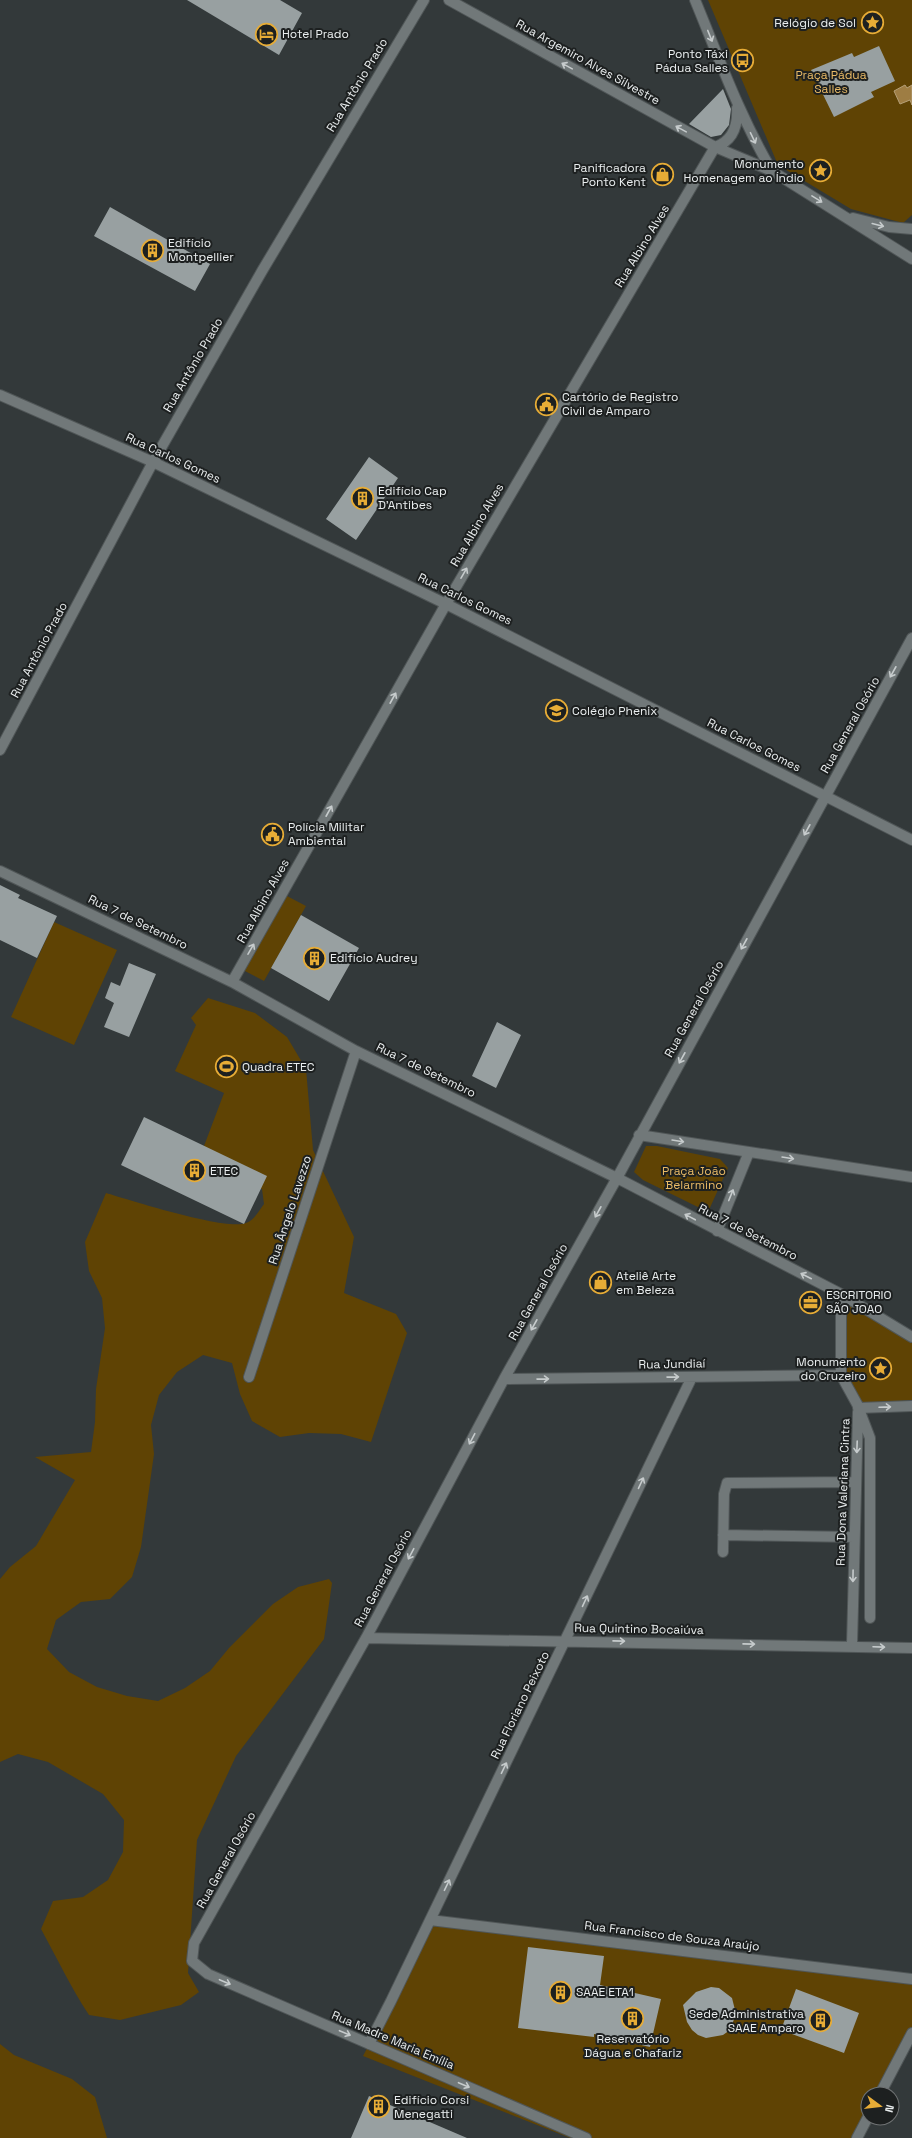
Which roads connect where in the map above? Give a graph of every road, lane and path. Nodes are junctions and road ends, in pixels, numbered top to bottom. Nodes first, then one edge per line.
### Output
1 (424, 0) edge
2 (449, 0) edge
3 (695, 0) edge
4 (737, 104) junction
5 (715, 147) junction
6 (772, 171) junction
7 (845, 216) junction
8 (912, 229) edge
9 (912, 259) edge
10 (0, 395) edge
11 (153, 462) junction
12 (446, 604) junction
13 (912, 638) edge
14 (0, 750) edge
15 (826, 796) junction
16 (912, 840) edge
17 (0, 871) edge
18 (232, 982) junction
19 (356, 1050) junction
20 (639, 1135) junction
21 (749, 1152) junction
22 (912, 1177) edge
23 (617, 1178) junction
24 (717, 1231) junction
25 (841, 1294) junction
26 (912, 1336) edge
27 (841, 1375) junction
28 (249, 1377) dead end
29 (692, 1377) junction
30 (504, 1379) junction
31 (912, 1406) edge
32 (858, 1408) junction
33 (856, 1482) junction
34 (723, 1535) junction
35 (854, 1537) junction
36 (723, 1552) dead end
37 (870, 1618) dead end
38 (366, 1638) junction
39 (566, 1640) junction
40 (852, 1645) junction
41 (912, 1648) edge
42 (430, 1920) junction
43 (192, 1961) joint
44 (912, 1978) edge
45 (912, 2033) edge
46 (369, 2044) junction
47 (884, 2086) edge
48 (863, 2126) edge
49 (586, 2138) edge
50 (857, 2138) edge

1 - 11 street, Rua Antônio Prado
5 -> 2 street, Rua Argemiro Alves Silvestre
3 -> 4 street
4 - 5 street
4 -> 6 street
5 - 6 street
12 -> 5 street, Rua Albino Alves
6 -> 7 street
7 -> 8 street
7 - 9 street
10 - 11 street, Rua Carlos Gomes
11 - 12 street, Rua Carlos Gomes
11 - 14 street, Rua Antônio Prado
12 - 15 street, Rua Carlos Gomes
18 -> 12 street, Rua Albino Alves
13 -> 15 street, Rua General Osório
15 - 16 street, Rua Carlos Gomes
15 -> 20 street, Rua General Osório
17 - 18 street, Rua 7 de Setembro
18 - 19 street, Rua 7 de Setembro
19 - 23 street, Rua 7 de Setembro
19 - 28 street, Rua Ângelo Lavezzo
20 -> 21 street
20 - 23 street, Rua General Osório
21 -> 22 street
24 -> 21 street
24 -> 23 street, Rua 7 de Setembro
23 -> 30 street, Rua General Osório
25 -> 24 street, Rua 7 de Setembro
25 - 26 street, Rua 7 de Setembro
25 - 27 street
27 - 29 street, Rua Jundiaí
27 - 32 street
30 -> 29 street, Rua Jundiaí
39 -> 29 street, Rua Floriano Peixoto
30 -> 38 street, Rua General Osório
32 -> 31 street
32 -> 33 street, Rua Dona Valeriana Cintra
32 - 37 street, Rua Dona Valeriana Cintra
33 - 34 street
33 - 35 street, Rua Dona Valeriana Cintra
34 - 35 street
34 - 36 street
35 -> 40 street, Rua Dona Valeriana Cintra
38 - 39 street, Rua Quintino Bocaiúva
38 - 43 street, Rua General Osório
39 -> 40 street, Rua Quintino Bocaiúva
42 -> 39 street, Rua Floriano Peixoto
40 -> 41 street, Rua Quintino Bocaiúva
42 - 44 street, Rua Francisco de Souza Araújo
42 - 46 street, Rua Floriano Peixoto
43 -> 46 street, Rua Madre Maria Emília
45 - 47 street
46 -> 49 street, Rua Madre Maria Emília
48 - 50 street

